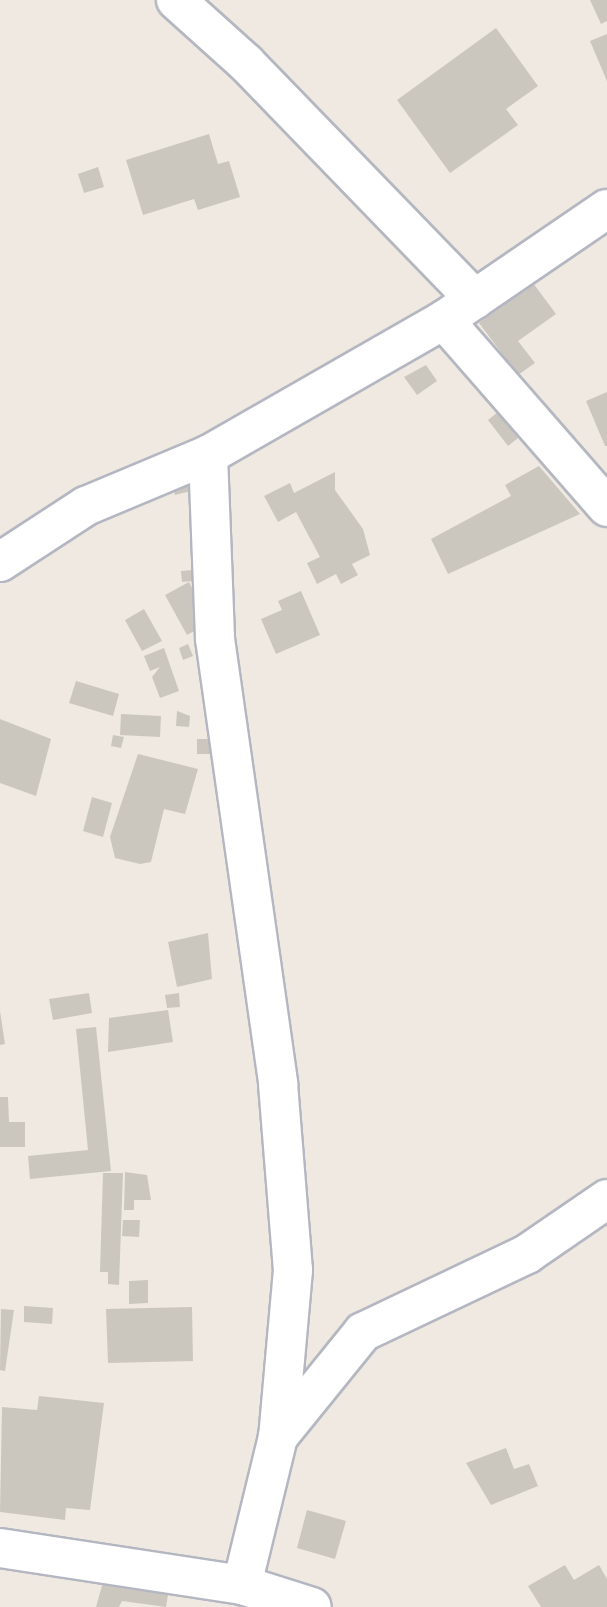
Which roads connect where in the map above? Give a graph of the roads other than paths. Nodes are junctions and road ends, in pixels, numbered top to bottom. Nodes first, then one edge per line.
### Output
1 (176, 0) edge
2 (607, 209) edge
3 (475, 299) junction
4 (444, 320) junction
5 (208, 455) junction
6 (607, 507) edge
7 (0, 562) edge
8 (607, 1199) edge
9 (278, 1437) junction
10 (0, 1548) edge
11 (263, 1596) edge
12 (312, 1607) edge

1 - 3 street
2 - 3 street
3 - 4 street
4 - 5 street
4 - 6 street
5 - 7 street
5 - 9 street
8 - 9 street
9 - 11 street
10 - 11 street
11 - 12 street

